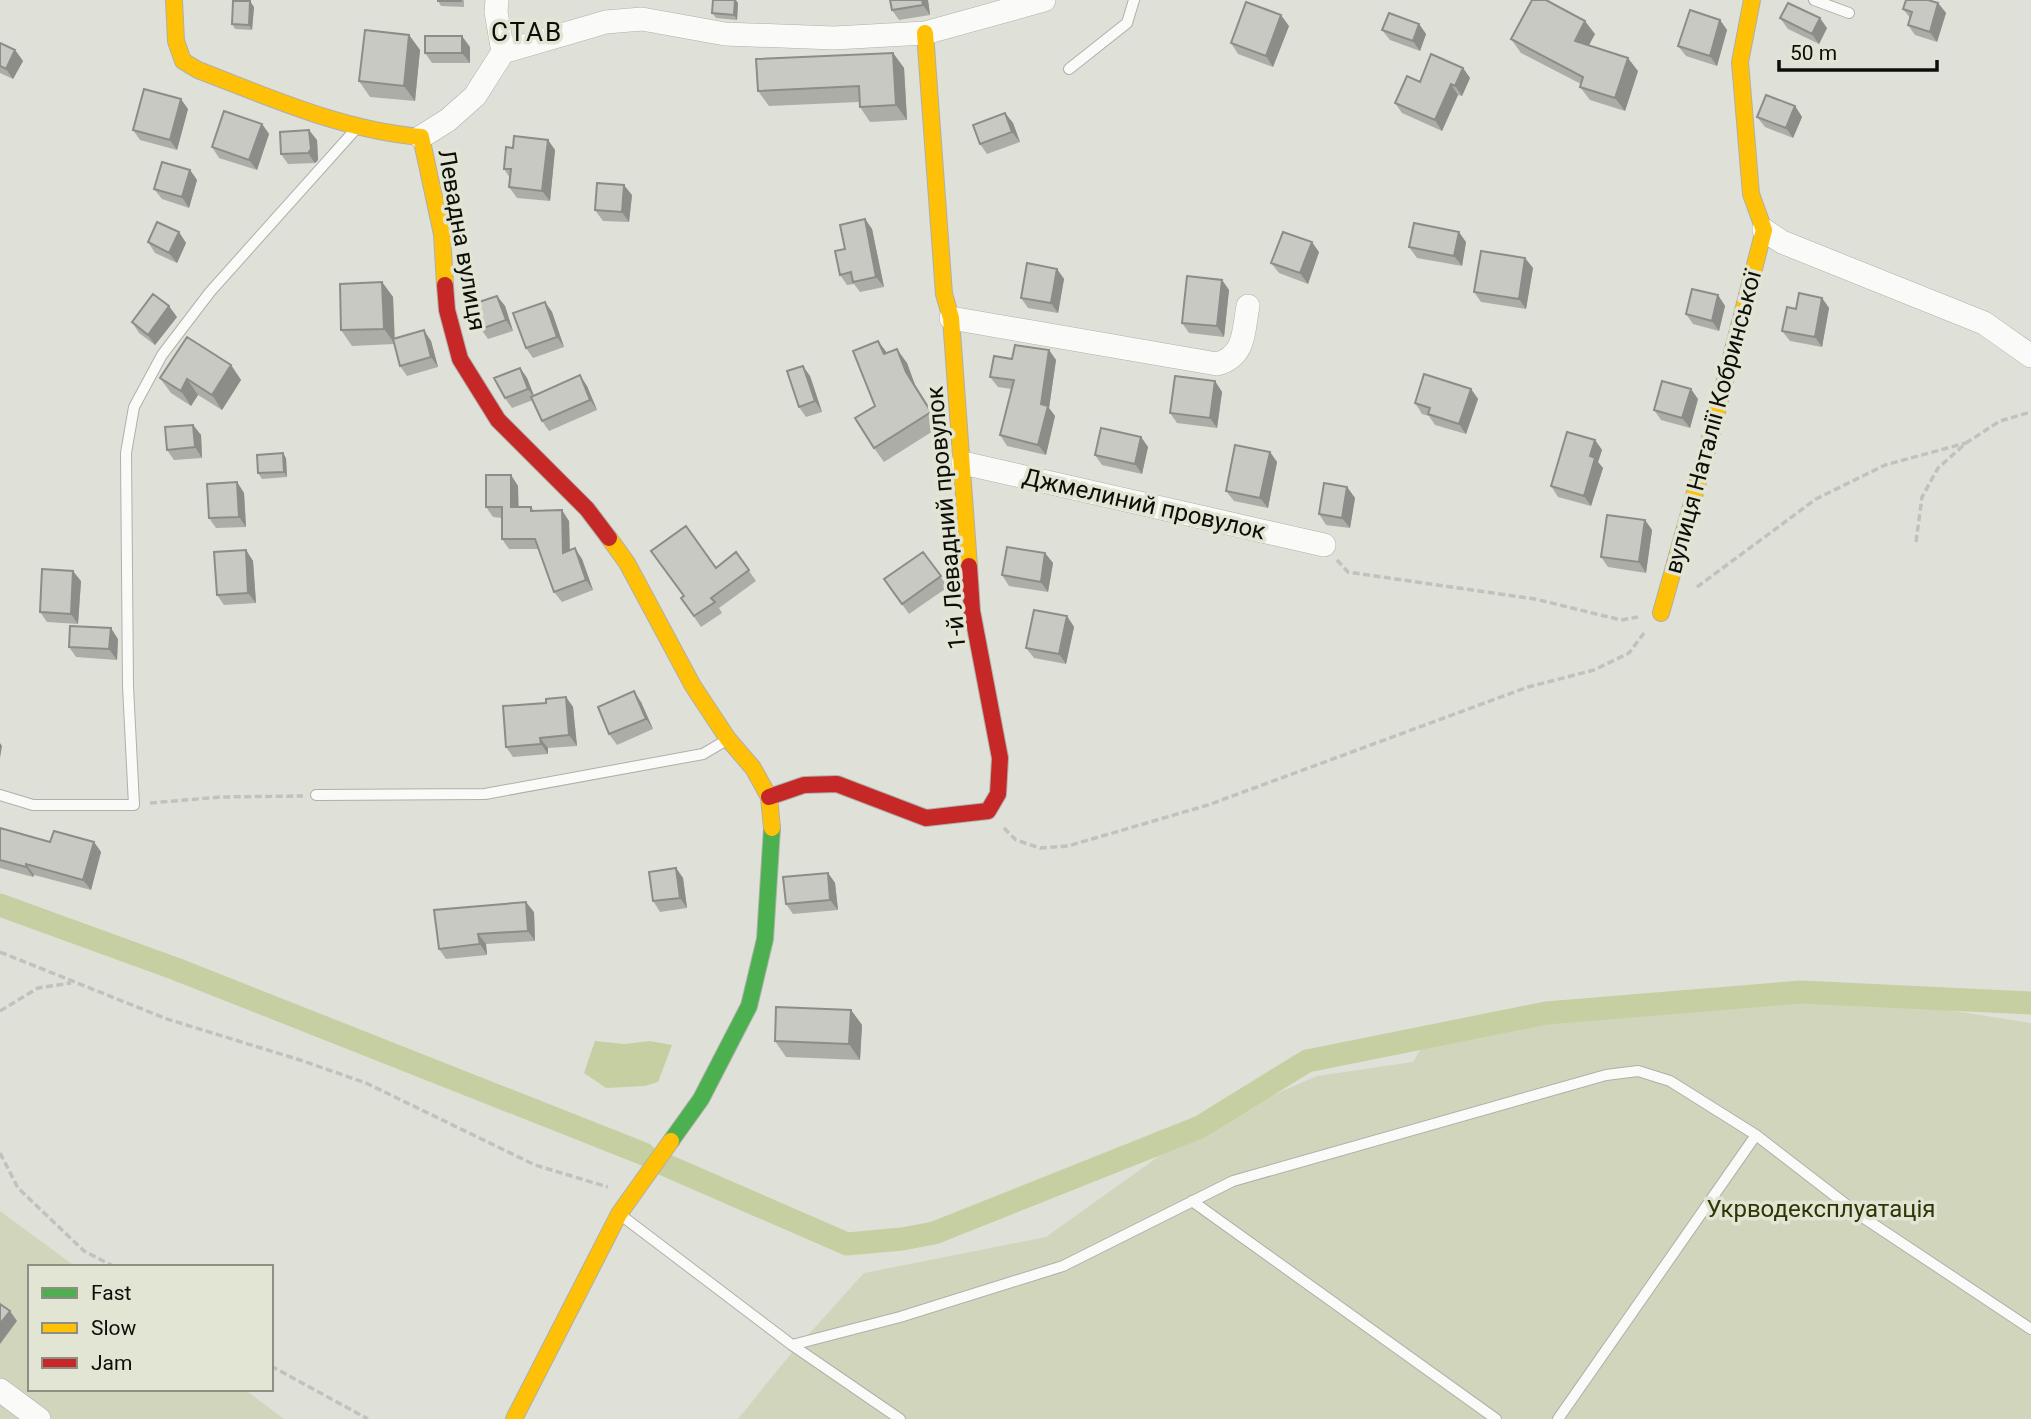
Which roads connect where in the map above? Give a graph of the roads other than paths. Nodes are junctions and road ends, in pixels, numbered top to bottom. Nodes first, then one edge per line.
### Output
1 (174, 0) edge
2 (497, 0) edge
3 (1044, 0) edge
4 (1134, 0) edge
5 (1752, 0) edge
6 (1814, 0) edge
7 (1849, 13) dead end
8 (925, 33) junction
9 (503, 52) junction
10 (1069, 69) dead end
11 (357, 127) junction
12 (421, 137) junction
13 (1764, 230) junction
14 (1248, 306) dead end
15 (951, 318) junction
16 (2031, 356) edge
17 (963, 463) junction
18 (1324, 545) road end
19 (1661, 613) road end
20 (728, 739) junction
21 (0, 795) edge
22 (316, 796) road end
23 (769, 797) junction
24 (1756, 1135) junction
25 (1192, 1201) junction
26 (619, 1214) junction
27 (2031, 1329) edge
28 (792, 1345) junction
29 (0, 1390) edge
30 (38, 1419) edge
31 (514, 1419) edge
32 (900, 1419) edge
33 (1496, 1419) edge
34 (1558, 1419) edge

1 - 11 street, Левадна вулиця
2 - 9 street
3 - 8 street
4 - 10 lane
5 - 13 street
6 - 7 lane
8 - 9 street
8 - 15 street, 1-й Левадний провулок
9 - 12 street
11 - 12 street, Левадна вулиця
11 - 21 lane
12 - 20 street, Левадна вулиця
13 - 16 street, вулиця Наталії Кобринської
13 - 19 street, вулиця Наталії Кобринської
14 - 15 street
15 - 17 street, 1-й Левадний провулок
17 - 18 street, Джмелиний провулок
17 - 23 street, 1-й Левадний провулок
20 - 22 lane
20 - 23 street, Левадна вулиця
23 - 26 street, Левадна вулиця
24 - 25 lane
24 - 27 lane
24 - 34 lane
25 - 28 lane
25 - 33 lane
26 - 28 lane
26 - 31 street, Левадна вулиця
28 - 32 lane
29 - 30 street

